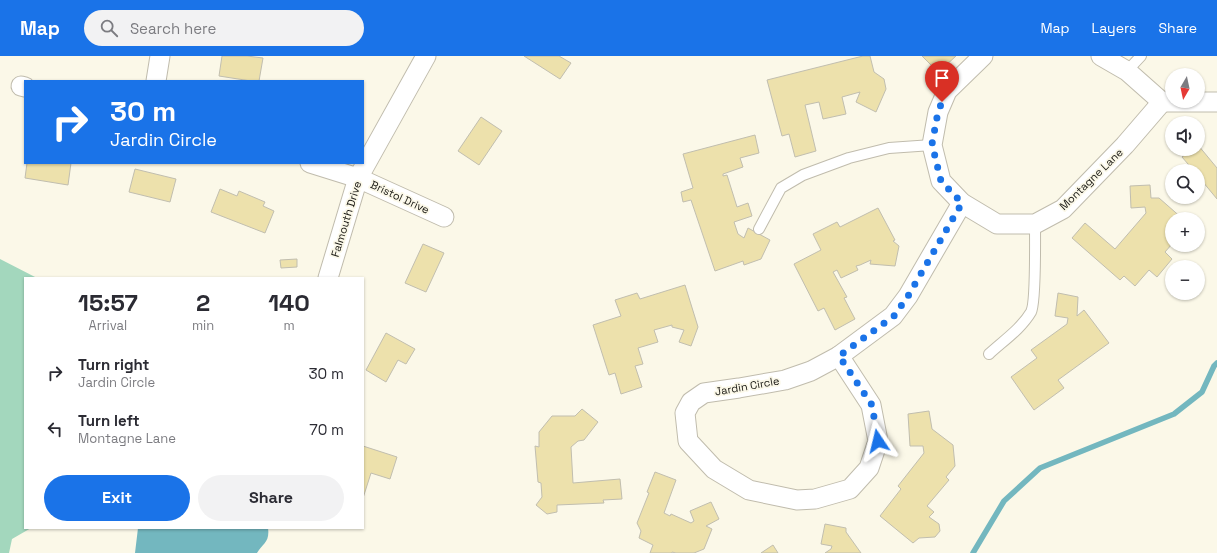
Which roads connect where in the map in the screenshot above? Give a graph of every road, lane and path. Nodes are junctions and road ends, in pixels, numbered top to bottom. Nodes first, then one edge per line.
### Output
1 (160, 56) edge
2 (426, 56) edge
3 (983, 56) edge
4 (1101, 56) edge
5 (1141, 56) edge
6 (1128, 71) junction
7 (156, 80) edge
8 (1162, 102) junction
9 (1217, 102) edge
10 (932, 144) junction
11 (313, 164) edge
12 (358, 178) junction
13 (962, 203) junction
14 (444, 217) dead end
15 (1035, 224) junction
16 (759, 229) dead end
17 (328, 277) edge
18 (989, 354) dead end
19 (839, 356) junction

1 - 7 street
2 - 12 street, Falmouth Drive
3 - 10 street, Montagne Lane
4 - 6 street
5 - 6 lane
6 - 8 street
8 - 9 street
8 - 15 street, Montagne Lane
10 - 13 street, Montagne Lane
10 - 16 lane
11 - 12 street, Bristol Drive
12 - 14 street, Bristol Drive
12 - 17 street, Falmouth Drive
13 - 15 street, Montagne Lane
13 - 19 street, Jardin Circle
15 - 18 lane
19 - 19 street, Jardin Circle

